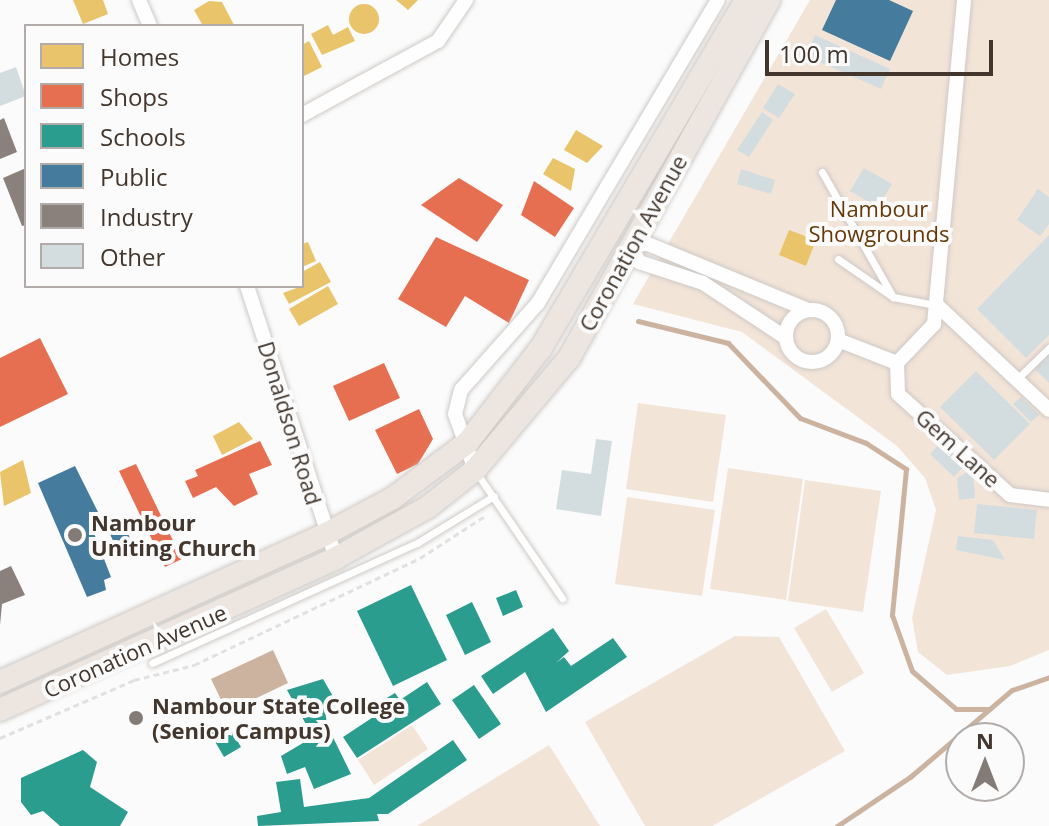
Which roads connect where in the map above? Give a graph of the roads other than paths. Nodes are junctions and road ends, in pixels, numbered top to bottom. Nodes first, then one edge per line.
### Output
1 (139, 0) edge
2 (466, 0) edge
3 (718, 0) edge
4 (746, 0) edge
5 (769, 0) edge
6 (964, 0) edge
7 (149, 24) edge
8 (304, 114) edge
9 (822, 172) dead end
10 (608, 233) junction
11 (631, 245) junction
12 (838, 259) dead end
13 (248, 288) edge
14 (893, 297) junction
15 (938, 306) junction
16 (808, 310) junction
17 (786, 338) junction
18 (838, 340) junction
19 (1049, 348) edge
20 (897, 363) junction
21 (1019, 377) junction
22 (1049, 410) edge
23 (468, 442) junction
24 (475, 470) junction
25 (494, 496) junction
26 (1049, 500) edge
27 (324, 535) junction
28 (336, 558) junction
29 (562, 598) dead end
30 (152, 663) dead end
31 (0, 682) edge
32 (0, 710) edge

1 - 7 street
2 - 8 street
3 - 23 street
4 - 10 main road, Coronation Avenue
5 - 11 main road, Coronation Avenue
6 - 15 street
9 - 14 lane
10 - 11 street
10 - 23 main road, Coronation Avenue
11 - 16 street
11 - 17 street
11 - 24 main road, Coronation Avenue
12 - 14 lane
13 - 27 street, Donaldson Road
14 - 15 lane
15 - 20 street
15 - 21 street
16 - 17 street
16 - 18 street
17 - 18 street
18 - 20 street
19 - 21 lane
20 - 26 street, Gem Lane
21 - 22 street
23 - 24 street
23 - 27 main road, Coronation Avenue
24 - 25 lane
24 - 28 main road, Coronation Avenue
25 - 29 lane
25 - 30 lane
27 - 28 street, Donaldson Road
27 - 31 main road, Coronation Avenue
28 - 32 main road, Coronation Avenue

